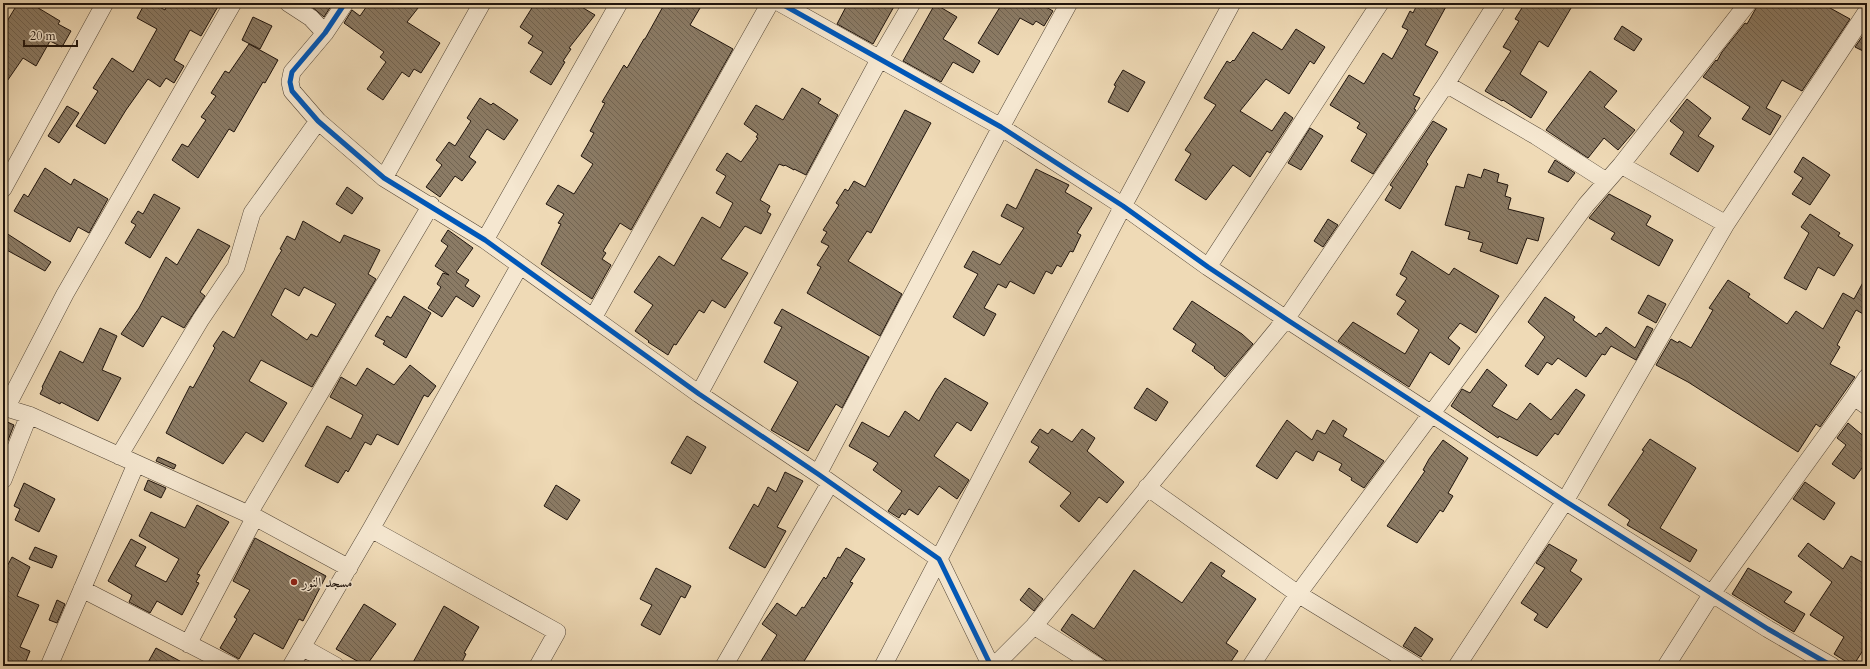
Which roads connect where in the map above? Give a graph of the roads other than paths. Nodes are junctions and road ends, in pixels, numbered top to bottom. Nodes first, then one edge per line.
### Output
1 (105, 3) edge
2 (233, 3) edge
3 (288, 3) edge
4 (345, 3) edge
5 (482, 3) edge
6 (619, 3) edge
7 (770, 3) edge
8 (780, 3) edge
9 (912, 3) edge
10 (1069, 3) edge
11 (1232, 3) edge
12 (1380, 3) edge
13 (1497, 3) edge
14 (1748, 3) edge
15 (1867, 11) edge
16 (325, 33) junction
17 (880, 58) junction
18 (1446, 84) junction
19 (318, 121) junction
20 (1000, 127) junction
21 (1621, 165) junction
22 (384, 178) junction
23 (1606, 181) junction
24 (3, 189) edge
25 (431, 205) junction
26 (1124, 206) junction
27 (1726, 224) junction
28 (485, 240) junction
29 (520, 265) junction
30 (1208, 267) junction
31 (593, 318) junction
32 (1286, 319) junction
33 (1867, 377) edge
34 (699, 394) junction
35 (1860, 402) edge
36 (4, 407) edge
37 (1433, 414) junction
38 (29, 415) junction
39 (119, 456) junction
40 (136, 464) junction
41 (824, 478) junction
42 (3, 480) edge
43 (1147, 487) junction
44 (1565, 501) junction
45 (252, 516) junction
46 (371, 529) junction
47 (939, 559) junction
48 (349, 568) junction
49 (82, 589) junction
50 (1713, 592) junction
51 (1298, 594) junction
52 (1034, 626) junction
53 (188, 644) junction
54 (302, 647) junction
55 (49, 666) edge
56 (232, 666) edge
57 (291, 666) edge
58 (336, 666) edge
59 (538, 666) edge
60 (724, 666) edge
61 (883, 666) edge
62 (991, 666) edge
63 (994, 666) edge
64 (1097, 666) edge
65 (1251, 666) edge
66 (1416, 666) edge
67 (1457, 666) edge
68 (1666, 666) edge
69 (1832, 666) edge

1 - 24 street
2 - 36 street
3 - 16 street
4 - 16 street
5 - 22 street
6 - 28 street
7 - 31 street
8 - 17 street
9 - 17 street
10 - 20 street
11 - 26 street
12 - 30 street
13 - 18 street
14 - 21 street
15 - 27 street
16 - 19 street
17 - 20 street
17 - 34 street
18 - 23 street
18 - 32 street
19 - 22 street
19 - 39 street
20 - 26 street
20 - 41 street
21 - 23 street
21 - 27 street
22 - 25 street
23 - 37 street
25 - 28 street
25 - 45 street
26 - 30 street
26 - 47 street
27 - 44 street
28 - 29 street
29 - 31 street
29 - 46 street
30 - 32 street
31 - 34 street
32 - 37 street
32 - 43 street
33 - 35 street
34 - 41 street
35 - 50 street
36 - 38 street
37 - 44 street
37 - 51 street
38 - 39 street
38 - 42 street
39 - 40 street
40 - 45 street
40 - 49 street
41 - 47 street
41 - 60 street
43 - 51 street
43 - 52 street
44 - 50 street
44 - 67 street
45 - 48 street
45 - 53 street
46 - 48 street
46 - 59 street
47 - 61 street
47 - 62 street
48 - 54 street
49 - 53 street
49 - 55 street
50 - 68 street
50 - 69 street
51 - 65 street
51 - 66 street
52 - 63 street
52 - 64 street
53 - 56 street
54 - 57 street
54 - 58 street

